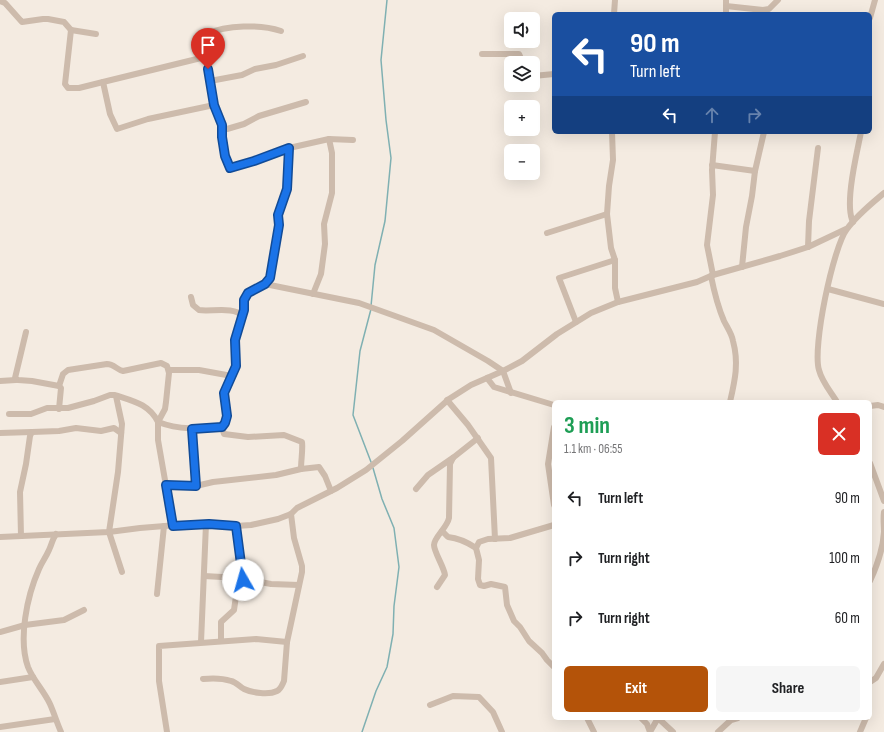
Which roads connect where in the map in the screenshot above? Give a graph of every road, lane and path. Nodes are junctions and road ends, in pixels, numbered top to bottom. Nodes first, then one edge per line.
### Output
1 (615, 0) edge
2 (778, 0) edge
3 (875, 0) edge
4 (0, 1) edge
5 (726, 3) edge
6 (614, 12) edge
7 (872, 12) edge
8 (71, 30) junction
9 (281, 31) dead end
10 (96, 34) dead end
11 (482, 54) dead end
12 (303, 56) dead end
13 (520, 56) edge
14 (205, 57) junction
15 (552, 74) edge
16 (540, 75) edge
17 (210, 81) junction
18 (103, 82) junction
19 (306, 102) dead end
20 (214, 105) junction
21 (222, 125) junction
22 (612, 134) edge
23 (714, 134) edge
24 (764, 134) edge
25 (861, 134) edge
26 (329, 139) junction
27 (353, 140) dead end
28 (289, 148) junction
29 (818, 148) dead end
30 (712, 165) junction
31 (755, 171) junction
32 (884, 193) edge
33 (607, 214) junction
34 (853, 222) junction
35 (846, 229) junction
36 (547, 233) dead end
37 (808, 247) junction
38 (615, 260) junction
39 (742, 267) junction
40 (712, 276) junction
41 (265, 284) junction
42 (828, 289) junction
43 (314, 294) junction
44 (191, 298) dead end
45 (618, 302) junction
46 (884, 304) edge
47 (242, 316) junction
48 (576, 322) junction
49 (26, 332) dead end
50 (169, 370) junction
51 (503, 371) junction
52 (232, 376) junction
53 (487, 378) junction
54 (16, 380) junction
55 (0, 381) edge
56 (60, 386) junction
57 (511, 393) junction
58 (116, 396) junction
59 (448, 400) junction
60 (730, 400) edge
61 (836, 400) edge
62 (552, 404) edge
63 (872, 406) edge
64 (884, 406) edge
65 (58, 409) junction
66 (9, 414) dead end
67 (158, 422) junction
68 (222, 427) junction
69 (192, 429) junction
70 (32, 432) junction
71 (0, 433) edge
72 (121, 433) junction
73 (478, 438) junction
74 (552, 439) edge
75 (453, 458) junction
76 (301, 469) junction
77 (872, 469) edge
78 (166, 485) junction
79 (196, 486) junction
80 (416, 489) dead end
81 (331, 491) junction
82 (552, 491) edge
83 (884, 501) edge
84 (884, 512) edge
85 (291, 514) junction
86 (206, 524) junction
87 (164, 526) junction
88 (173, 526) junction
89 (236, 526) junction
90 (552, 526) edge
91 (442, 531) junction
92 (110, 532) junction
93 (56, 534) junction
94 (48, 535) junction
95 (21, 536) junction
96 (0, 537) edge
97 (495, 539) junction
98 (52, 541) junction
99 (476, 548) junction
100 (122, 572) dead end
101 (204, 576) junction
102 (872, 577) edge
103 (242, 578) junction
104 (299, 585) junction
105 (437, 587) dead end
106 (158, 594) dead end
107 (84, 610) dead end
108 (25, 625) junction
109 (0, 632) edge
110 (220, 641) junction
111 (201, 642) junction
112 (287, 642) junction
113 (884, 664) edge
114 (552, 665) edge
115 (33, 677) junction
116 (203, 679) dead end
117 (872, 681) edge
118 (0, 682) edge
119 (430, 705) dead end
120 (55, 719) junction
121 (588, 720) edge
122 (643, 720) edge
123 (657, 720) edge
124 (660, 720) edge
125 (731, 720) edge
126 (865, 720) edge
127 (0, 727) edge
128 (60, 732) edge
129 (167, 732) edge
130 (502, 732) edge
131 (594, 732) edge
132 (650, 732) edge
133 (673, 732) edge
134 (718, 732) edge
135 (860, 732) edge

1 - 6 street
2 - 5 street
3 - 7 street
4 - 8 street
8 - 10 street
8 - 18 street
9 - 14 street
11 - 13 street
12 - 17 street
14 - 17 street
14 - 18 street
15 - 16 street
17 - 20 street
18 - 20 street
19 - 21 street
20 - 21 street
21 - 28 street
22 - 33 street
23 - 30 street
24 - 31 street
25 - 34 street
26 - 27 street
26 - 28 street
26 - 43 street
28 - 41 street
29 - 37 street
30 - 31 street
30 - 40 street
31 - 39 street
32 - 34 street
33 - 36 street
33 - 38 street
34 - 35 street
35 - 37 street
35 - 42 street
37 - 39 street
38 - 45 street
38 - 48 street
39 - 40 street
40 - 45 street
40 - 60 street
41 - 43 street
41 - 47 street
42 - 46 street
42 - 61 street
43 - 51 street
44 - 47 street
45 - 48 street
47 - 52 street
48 - 51 street
49 - 54 street
50 - 52 street
50 - 56 street
50 - 67 street
51 - 53 street
51 - 57 street
52 - 68 street
53 - 57 street
53 - 59 street
54 - 55 street
54 - 56 street
56 - 65 street
57 - 62 street
58 - 65 street
58 - 67 street
58 - 72 street
59 - 73 street
59 - 81 street
63 - 64 street
65 - 66 street
67 - 69 street
67 - 78 street
68 - 69 street
68 - 76 street
69 - 79 street
70 - 71 street
70 - 72 street
70 - 95 street
72 - 92 street
73 - 75 street
73 - 97 street
74 - 82 street
75 - 80 street
75 - 91 street
76 - 79 street
76 - 81 street
77 - 83 street
78 - 79 street
78 - 88 street
81 - 85 street
84 - 102 street
85 - 89 street
85 - 104 street
86 - 88 street
86 - 89 street
86 - 101 street
87 - 88 street
87 - 92 street
87 - 106 street
89 - 103 street
90 - 97 street
91 - 99 street
91 - 105 street
92 - 93 street
92 - 100 street
93 - 94 street
93 - 98 street
94 - 95 street
94 - 98 street
95 - 96 street
97 - 99 street
98 - 108 street
99 - 114 street
101 - 103 street
101 - 111 street
103 - 104 street
103 - 110 street
104 - 112 street
107 - 108 street
108 - 109 street
108 - 115 street
110 - 111 street
110 - 112 street
111 - 129 street
112 - 116 street
113 - 117 street
115 - 118 street
115 - 120 street
119 - 130 street
120 - 127 street
120 - 128 street
121 - 131 street
122 - 132 street
123 - 132 street
124 - 133 street
125 - 134 street
126 - 135 street

